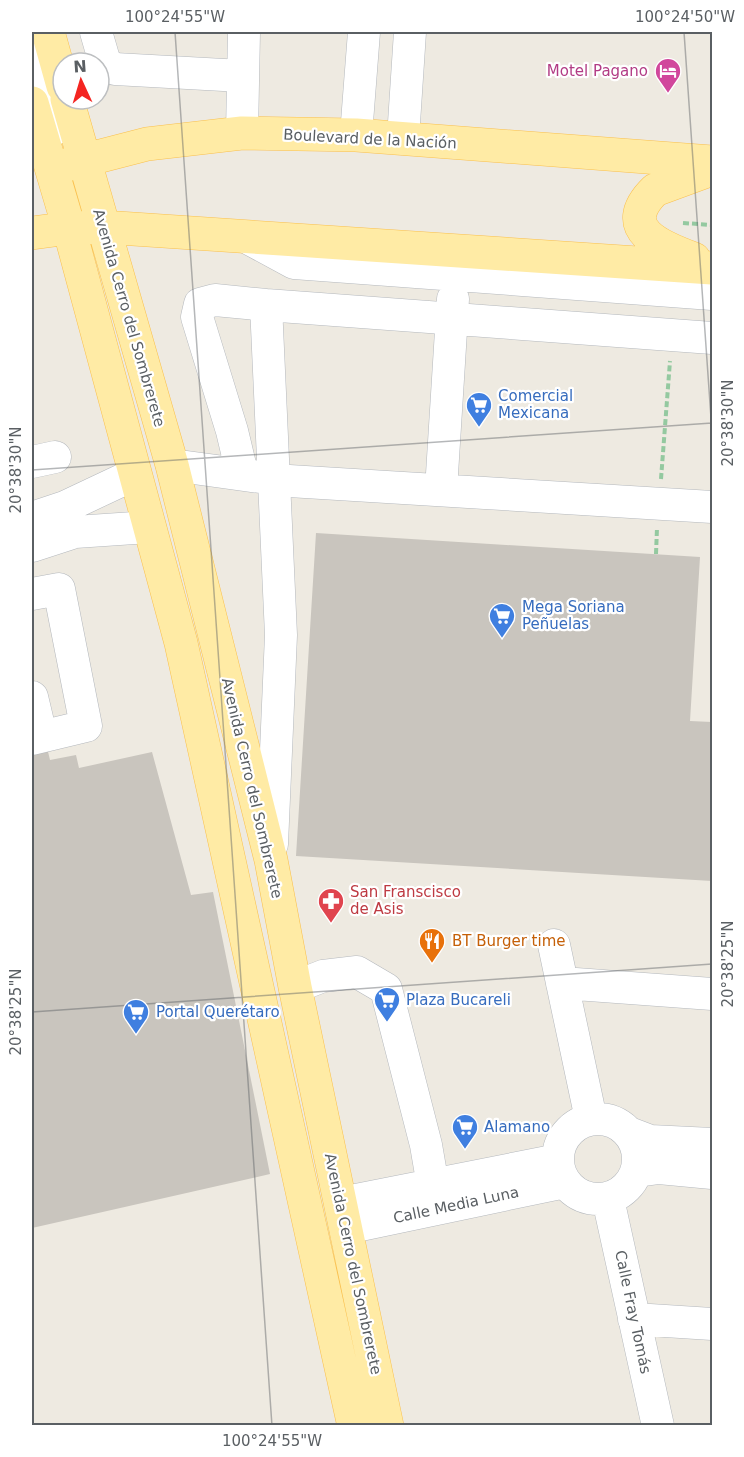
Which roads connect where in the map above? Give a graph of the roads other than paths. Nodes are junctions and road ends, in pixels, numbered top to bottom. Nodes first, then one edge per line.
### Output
1 (35, 32) edge
2 (48, 32) edge
3 (96, 32) edge
4 (244, 32) edge
5 (364, 32) edge
6 (410, 32) edge
7 (53, 51) edge
8 (32, 53) edge
9 (242, 76) junction
10 (32, 103) edge
11 (66, 111) edge
12 (242, 133) junction
13 (356, 135) junction
14 (403, 138) junction
15 (712, 162) edge
16 (60, 166) edge
17 (712, 169) edge
18 (103, 227) junction
19 (69, 228) junction
20 (32, 233) edge
21 (456, 263) junction
22 (712, 267) edge
23 (712, 294) edge
24 (266, 305) junction
25 (452, 319) junction
26 (712, 338) edge
27 (172, 465) junction
28 (242, 473) junction
29 (135, 474) junction
30 (274, 479) junction
31 (441, 490) junction
32 (712, 507) edge
33 (32, 518) edge
34 (149, 526) junction
35 (32, 546) edge
36 (32, 594) edge
37 (32, 697) edge
38 (37, 737) edge
39 (271, 860) junction
40 (554, 945) dead end
41 (562, 983) junction
42 (295, 987) junction
43 (712, 994) edge
44 (591, 1119) junction
45 (629, 1133) junction
46 (712, 1144) edge
47 (562, 1171) junction
48 (637, 1171) junction
49 (712, 1173) edge
50 (434, 1197) junction
51 (608, 1199) junction
52 (343, 1216) junction
53 (634, 1319) junction
54 (712, 1324) edge
55 (354, 1425) edge
56 (387, 1425) edge
57 (658, 1425) edge

1 - 16 street
2 - 7 main road
3 - 9 street
4 - 9 street
5 - 13 street
6 - 14 street
8 - 16 street
9 - 12 street
10 - 16 main road
11 - 16 main road
12 - 13 main road, Boulevard de la Nación
12 - 16 main road, Boulevard de la Nación
13 - 14 main road, Boulevard de la Nación
14 - 15 main road, Boulevard de la Nación
16 - 18 main road, Avenida Cerro del Sombrerete
16 - 19 main road
17 - 22 main road
18 - 19 main road
18 - 21 main road
18 - 27 main road, Avenida Cerro del Sombrerete
19 - 20 main road
19 - 29 main road
21 - 22 main road
21 - 23 street
21 - 25 street
24 - 25 street
24 - 28 street
24 - 30 street
25 - 26 street
25 - 31 street
27 - 28 street
27 - 39 main road, Avenida Cerro del Sombrerete
28 - 30 street
29 - 33 street
29 - 34 main road
30 - 31 street
30 - 39 street
31 - 32 street
34 - 35 street
34 - 55 main road
36 - 38 street
37 - 38 street
39 - 42 main road, Avenida Cerro del Sombrerete
40 - 41 street
41 - 43 street
41 - 44 street
42 - 50 street
42 - 52 main road, Avenida Cerro del Sombrerete
44 - 45 street
44 - 47 street
45 - 46 street
45 - 48 street
47 - 50 street, Calle Media Luna
47 - 51 street
48 - 49 street
48 - 51 street
50 - 52 street, Calle Media Luna
51 - 53 street, Calle Fray Tomás
52 - 56 main road, Avenida Cerro del Sombrerete
53 - 54 street
53 - 57 street, Calle Fray Tomás

